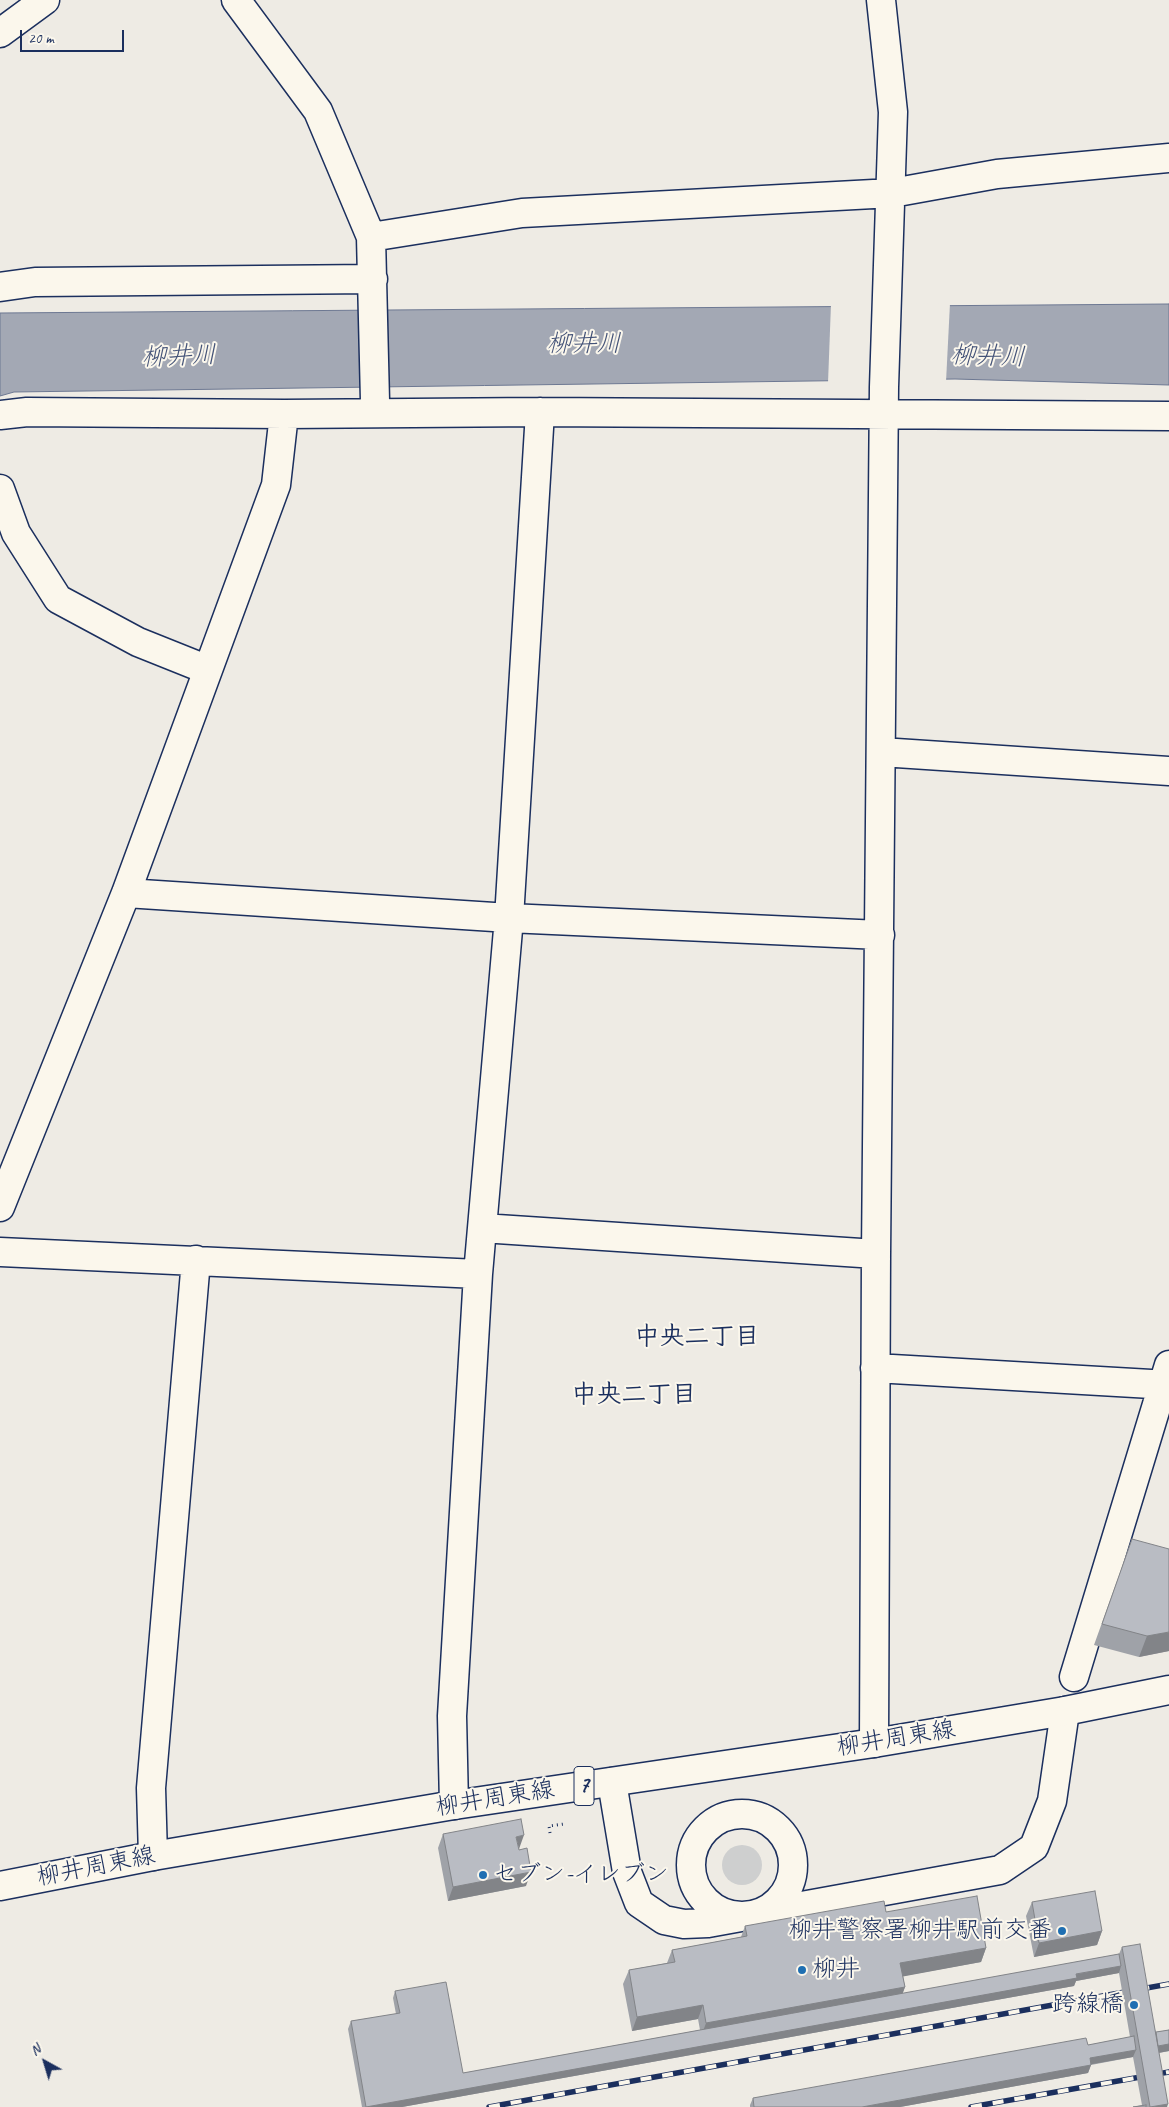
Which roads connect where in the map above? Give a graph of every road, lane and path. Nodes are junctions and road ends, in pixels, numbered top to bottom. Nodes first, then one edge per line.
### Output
1 (45, 0) edge
2 (236, 0) edge
3 (881, 0) edge
4 (0, 33) edge
5 (1169, 158) edge
6 (892, 193) junction
7 (371, 236) junction
8 (0, 287) edge
9 (373, 292) junction
10 (373, 407) junction
11 (540, 412) junction
12 (284, 414) junction
13 (0, 415) edge
14 (884, 415) junction
15 (1169, 416) edge
16 (0, 489) edge
17 (208, 670) junction
18 (882, 752) junction
19 (1169, 771) edge
20 (126, 893) junction
21 (509, 918) junction
22 (880, 935) junction
23 (0, 1207) edge
24 (482, 1228) junction
25 (0, 1252) edge
26 (876, 1254) junction
27 (196, 1260) junction
28 (478, 1274) junction
29 (875, 1368) junction
30 (1167, 1378) edge
31 (1074, 1677) dead end
32 (1169, 1690) edge
33 (1064, 1710) junction
34 (874, 1743) junction
35 (612, 1782) junction
36 (454, 1805) junction
37 (153, 1856) junction
38 (0, 1886) edge

1 - 4 street
2 - 7 street
3 - 6 street
5 - 6 street
6 - 7 street
6 - 14 street
7 - 9 street
8 - 9 street
9 - 10 street
10 - 11 street
10 - 12 street
11 - 14 street
11 - 21 street
12 - 13 street
12 - 17 street
14 - 15 street
14 - 18 street
16 - 17 street
17 - 20 street
18 - 19 street
18 - 22 street
20 - 21 street
20 - 23 street
21 - 22 street
21 - 24 street
22 - 26 street
24 - 26 street
24 - 28 street
25 - 27 street
26 - 29 street
27 - 28 street
27 - 37 street
28 - 36 street
29 - 30 street
29 - 34 street
30 - 31 street
32 - 33 street, 柳井周東線 / 7
33 - 34 street, 柳井周東線 / 7
33 - 35 street
34 - 35 street, 柳井周東線 / 7
35 - 36 street, 柳井周東線 / 7
36 - 37 street, 柳井周東線 / 7
37 - 38 street, 柳井周東線 / 7

